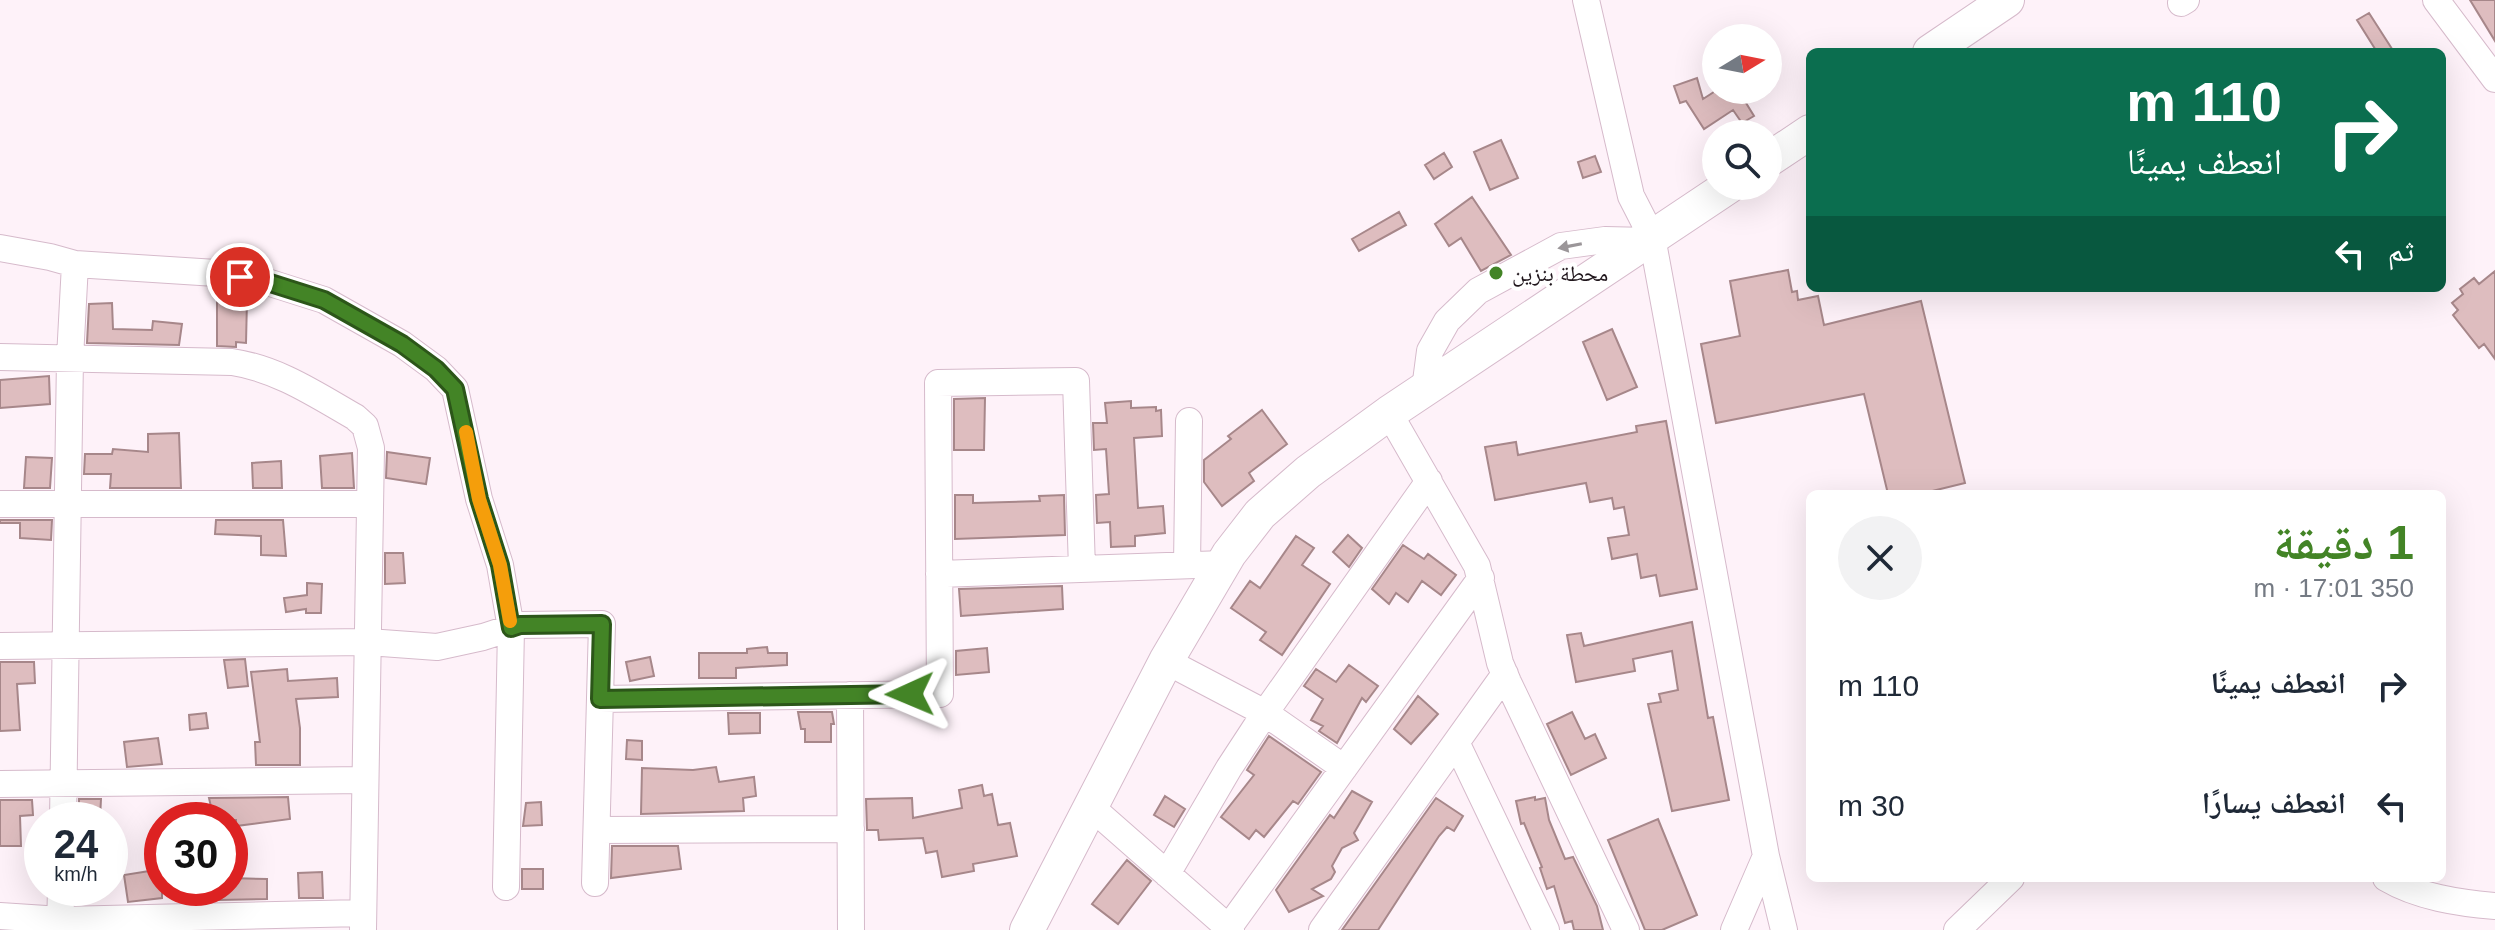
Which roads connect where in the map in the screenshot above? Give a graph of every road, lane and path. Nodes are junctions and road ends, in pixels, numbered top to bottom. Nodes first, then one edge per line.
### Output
1 (1586, 0) edge
2 (2007, 0) edge
3 (2436, 0) edge
4 (1936, 48) edge
5 (2495, 79) edge
6 (1806, 135) edge
7 (1782, 151) edge
8 (1708, 200) edge
9 (1650, 239) junction
10 (0, 248) edge
11 (75, 264) junction
12 (0, 357) edge
13 (70, 358) junction
14 (1425, 389) junction
15 (1389, 413) junction
16 (1189, 421) dead end
17 (1429, 481) junction
18 (0, 504) edge
19 (370, 504) junction
20 (69, 505) junction
21 (1224, 564) junction
22 (1187, 565) junction
23 (1082, 569) junction
24 (939, 574) junction
25 (1481, 578) junction
26 (511, 628) junction
27 (368, 642) junction
28 (0, 646) edge
29 (67, 647) junction
30 (1166, 661) junction
31 (1505, 674) junction
32 (850, 695) junction
33 (600, 699) junction
34 (1265, 713) junction
35 (1457, 744) junction
36 (1344, 768) junction
37 (365, 780) junction
38 (0, 784) edge
39 (63, 785) junction
40 (63, 802) edge
41 (1091, 807) junction
42 (851, 829) junction
43 (597, 830) junction
44 (1766, 856) junction
45 (1167, 874) junction
46 (2007, 882) edge
47 (2393, 882) edge
48 (595, 883) dead end
49 (506, 887) dead end
50 (2495, 906) edge
51 (0, 916) edge
52 (363, 922) edge
53 (60, 925) edge
54 (1229, 929) edge
55 (851, 930) edge
56 (1027, 930) edge
57 (1322, 930) edge
58 (1546, 930) edge
59 (1626, 930) edge
60 (1734, 930) edge
61 (1784, 930) edge
62 (1957, 930) edge

1 - 9 street
2 - 4 main road
3 - 5 street
6 - 7 main road
8 - 9 main road
9 - 14 main road
9 -> 14 street
9 - 44 street
10 - 11 street
11 - 13 street
11 - 26 street
12 - 13 street
13 - 19 street
13 - 20 street
14 - 15 main road
15 - 17 street
15 - 21 main road
16 - 22 street
17 - 25 street
17 - 34 street
18 - 20 street
19 - 20 street
19 - 27 street
20 - 29 street
21 - 22 street
21 - 30 main road
22 - 23 street
23 - 24 street
23 - 24 street
24 - 32 street
25 - 31 street
25 - 36 street
26 - 27 street
26 - 33 street
26 - 49 street
27 - 29 street
27 - 37 street
28 - 29 street
29 - 39 street
30 - 34 street
30 - 41 main road
31 - 35 street
31 - 59 street
32 - 33 street
32 - 42 street
33 - 43 street
34 - 36 street
34 - 45 street
35 - 57 street
35 - 58 street
36 - 54 street
37 - 39 street
37 - 52 street
38 - 39 street
39 - 40 street
41 - 45 street
41 - 56 main road
42 - 43 street
42 - 55 street
43 - 48 street
44 - 60 street
44 - 61 street
45 - 54 street
46 - 62 street
47 - 50 street
51 - 53 street
52 - 53 street

